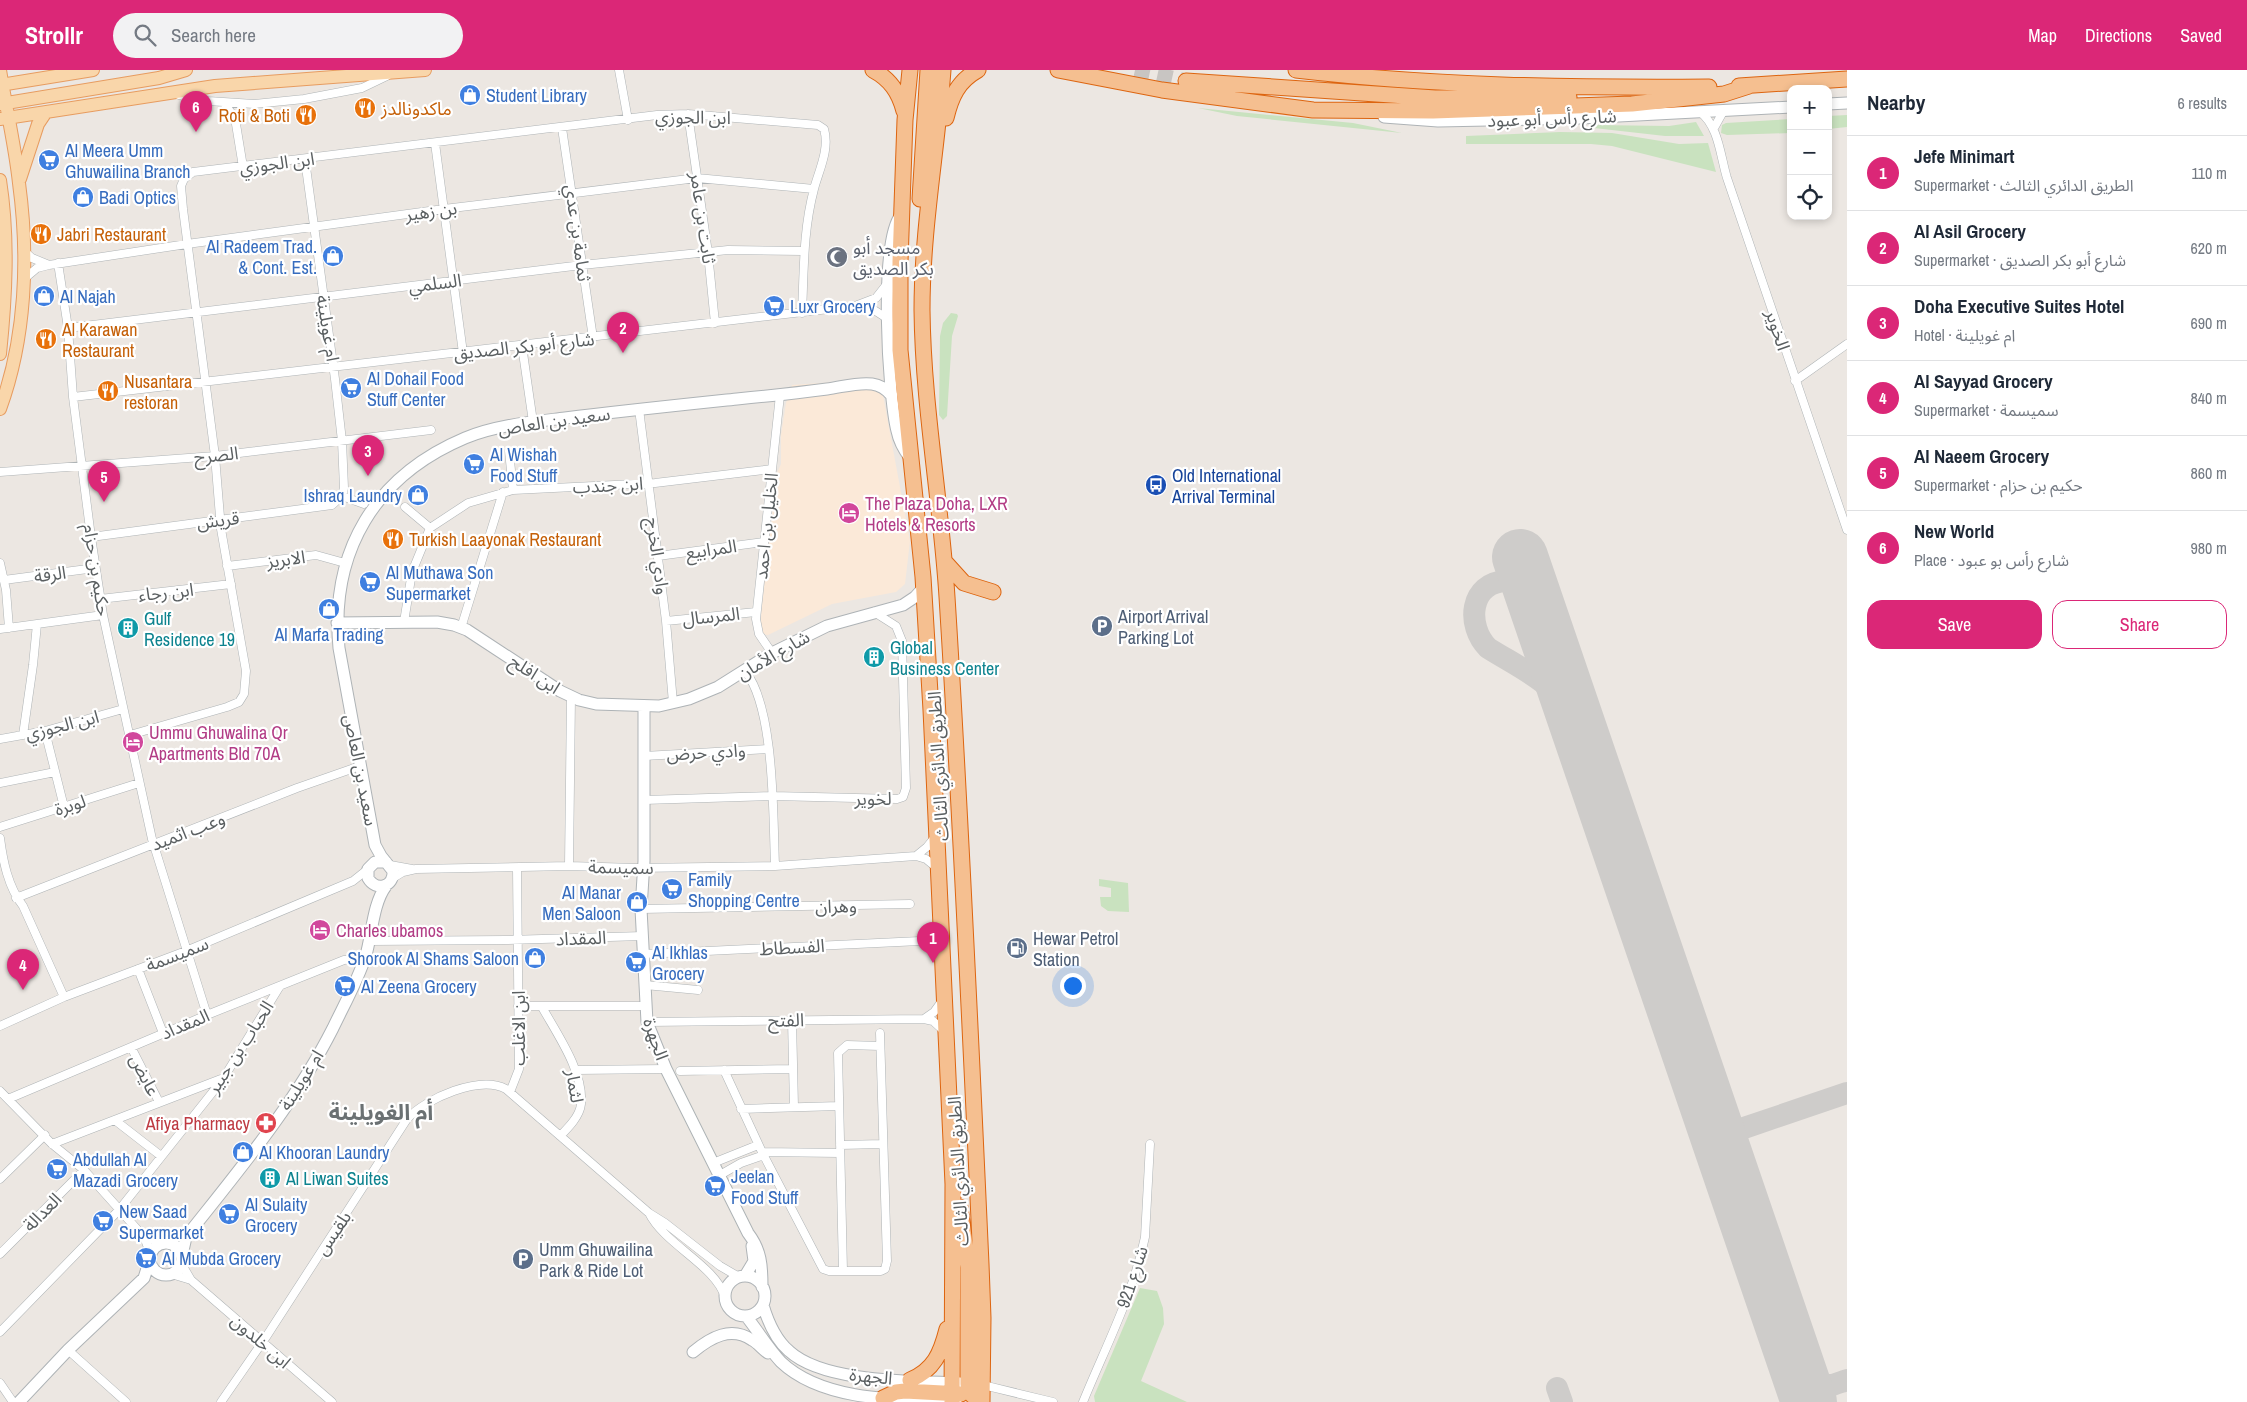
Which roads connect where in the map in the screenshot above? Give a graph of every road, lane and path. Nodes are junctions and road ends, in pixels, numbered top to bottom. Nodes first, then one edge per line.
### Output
1 (0, 70) edge
2 (62, 70) edge
3 (93, 70) edge
4 (186, 70) edge
5 (425, 70) edge
6 (618, 70) edge
7 (873, 70) edge
8 (910, 70) edge
9 (928, 70) edge
10 (943, 70) edge
11 (978, 70) edge
12 (1058, 70) edge
13 (1296, 70) edge
14 (392, 73) junction
15 (76, 74) junction
16 (1847, 79) edge
17 (1186, 81) tunnel mouth
18 (1749, 86) junction
19 (170, 93) junction
20 (2, 94) edge
21 (1706, 96) junction
22 (224, 103) junction
23 (1847, 103) edge
24 (245, 104) junction
25 (1832, 104) edge
26 (1787, 107) edge
27 (1313, 110) junction
28 (1724, 110) junction
29 (1700, 111) junction
30 (46, 112) junction
31 (688, 114) junction
32 (235, 118) junction
33 (4, 119) edge
34 (628, 120) junction
35 (906, 120) junction
36 (562, 128) junction
37 (1714, 128) junction
38 (435, 143) junction
39 (936, 148) junction
40 (304, 160) junction
41 (243, 167) junction
42 (697, 178) junction
43 (0, 180) edge
44 (19, 182) junction
45 (814, 189) junction
46 (573, 193) junction
47 (444, 209) junction
48 (902, 214) junction
49 (314, 228) junction
50 (925, 240) junction
51 (187, 244) junction
52 (23, 250) junction
53 (803, 250) junction
54 (708, 252) junction
55 (58, 264) junction
56 (49, 265) junction
57 (582, 265) junction
58 (24, 280) junction
59 (453, 280) junction
60 (888, 284) junction
61 (323, 297) junction
62 (855, 306) junction
63 (197, 313) junction
64 (802, 313) junction
65 (888, 319) junction
66 (715, 324) junction
67 (68, 328) junction
68 (593, 338) junction
69 (1847, 344) edge
70 (522, 346) junction
71 (463, 353) junction
72 (0, 354) edge
73 (334, 368) junction
74 (890, 368) junction
75 (1794, 381) junction
76 (206, 382) junction
77 (868, 384) junction
78 (780, 395) junction
79 (891, 396) junction
80 (73, 397) junction
81 (0, 409) edge
82 (639, 409) junction
83 (533, 422) junction
84 (431, 430) dead end
85 (342, 441) junction
86 (509, 451) dead end
87 (216, 456) junction
88 (910, 459) junction
89 (83, 466) junction
90 (772, 469) junction
91 (0, 472) edge
92 (648, 483) junction
93 (513, 490) junction
94 (503, 492) junction
95 (342, 496) junction
96 (364, 504) dead end
97 (405, 507) dead end
98 (220, 520) junction
99 (430, 528) junction
100 (1847, 530) edge
101 (91, 537) junction
102 (764, 542) junction
103 (658, 556) junction
104 (945, 562) junction
105 (0, 563) edge
106 (344, 563) junction
107 (227, 566) junction
108 (95, 568) junction
109 (4, 580) junction
110 (231, 584) junction
111 (924, 586) junction
112 (993, 592) dead end
113 (100, 599) junction
114 (903, 605) junction
115 (756, 612) junction
116 (874, 612) junction
117 (103, 615) junction
118 (926, 618) junction
119 (666, 621) junction
120 (404, 622) junction
121 (337, 623) junction
122 (36, 624) junction
123 (9, 628) junction
124 (461, 628) junction
125 (0, 629) edge
126 (772, 653) junction
127 (745, 671) junction
128 (571, 696) junction
129 (673, 703) junction
130 (644, 706) junction
131 (123, 709) junction
132 (45, 731) junction
133 (23, 735) junction
134 (130, 735) junction
135 (0, 739) edge
136 (768, 749) junction
137 (644, 756) junction
138 (360, 766) junction
139 (55, 772) junction
140 (0, 783) edge
141 (139, 783) junction
142 (773, 796) junction
143 (644, 800) junction
144 (64, 807) junction
145 (0, 827) edge
146 (936, 835) junction
147 (0, 838) edge
148 (154, 844) junction
149 (375, 844) junction
150 (916, 856) junction
151 (388, 863) junction
152 (569, 866) junction
153 (775, 866) junction
154 (370, 867) junction
155 (517, 868) junction
156 (644, 868) junction
157 (416, 870) junction
158 (938, 870) junction
159 (353, 881) junction
160 (390, 882) junction
161 (372, 883) junction
162 (16, 898) junction
163 (378, 903) junction
164 (910, 904) dead end
165 (641, 909) junction
166 (643, 936) junction
167 (518, 940) junction
168 (941, 940) junction
169 (370, 941) junction
170 (186, 951) junction
171 (644, 954) junction
172 (365, 958) junction
173 (138, 969) junction
174 (645, 985) junction
175 (280, 986) junction
176 (698, 990) dead end
177 (64, 997) junction
178 (943, 998) junction
179 (518, 1006) junction
180 (646, 1006) junction
181 (542, 1007) junction
182 (207, 1015) junction
183 (924, 1019) junction
184 (792, 1020) junction
185 (648, 1022) junction
186 (0, 1026) edge
187 (163, 1033) junction
188 (880, 1033) dead end
189 (946, 1036) junction
190 (880, 1046) junction
191 (131, 1047) junction
192 (666, 1069) junction
193 (793, 1069) junction
194 (576, 1070) junction
195 (724, 1070) junction
196 (680, 1071) dead end
197 (223, 1079) junction
198 (0, 1091) edge
199 (510, 1092) junction
200 (8, 1099) junction
201 (159, 1102) junction
202 (839, 1106) junction
203 (794, 1107) junction
204 (741, 1109) junction
205 (116, 1121) junction
206 (45, 1135) junction
207 (560, 1136) junction
208 (52, 1144) junction
209 (883, 1144) junction
210 (1150, 1144) dead end
211 (840, 1149) junction
212 (761, 1150) junction
213 (161, 1156) junction
214 (714, 1164) junction
215 (84, 1170) junction
216 (720, 1175) junction
217 (0, 1179) edge
218 (953, 1184) junction
219 (120, 1210) junction
220 (649, 1213) junction
221 (748, 1233) junction
222 (144, 1237) junction
223 (186, 1237) junction
224 (166, 1243) junction
225 (0, 1254) edge
226 (150, 1257) junction
227 (181, 1259) junction
228 (843, 1271) junction
229 (168, 1274) junction
230 (742, 1277) junction
231 (144, 1278) junction
232 (191, 1280) junction
233 (762, 1287) junction
234 (725, 1297) junction
235 (763, 1305) junction
236 (952, 1314) junction
237 (746, 1316) junction
238 (0, 1332) edge
239 (261, 1342) junction
240 (68, 1350) junction
241 (694, 1352) dead end
242 (776, 1356) junction
243 (910, 1380) junction
244 (0, 1383) edge
245 (965, 1396) edge
246 (883, 1398) junction
247 (902, 1401) edge
248 (13, 1402) edge
249 (19, 1402) edge
250 (126, 1402) edge
251 (221, 1402) edge
252 (332, 1402) edge
253 (1053, 1402) edge
254 (1083, 1402) edge

1 - 20 main road
2 - 15 main road
3 - 15 main road
4 - 20 main road
5 - 14 main road
6 - 34 street
7 - 35 highway
8 - 35 highway, الطريق الدائري الثالث
9 - 50 highway
10 - 39 highway, الطريق الدائري الثالث
11 - 39 highway
12 - 27 highway
13 - 18 highway
14 - 19 main road
14 - 24 street
15 - 20 main road
16 - 18 highway
17 - 21 highway
18 - 21 highway
19 - 22 street
19 - 30 main road
20 - 33 main road
21 - 27 highway
22 - 24 street
22 - 32 street
23 - 25 street
24 - 32 street
26 - 28 street, شارع رأس أبو عبود
27 - 29 street, شارع رأس أبو عبود
28 - 29 street, شارع رأس أبو عبود
28 - 37 street
29 - 37 street, الخوير
30 - 33 main road
30 - 44 main road
31 - 34 street, ابن الجوزي
31 - 42 street, ثابت بن عامر
31 - 45 street, ابن الجوزي
32 - 41 street
33 - 44 main road
34 - 36 street, ابن الجوزي
35 - 48 highway, الطريق الدائري الثالث
36 - 38 street, ابن الجوزي
36 - 46 street, ثمامة بن عدي
37 - 75 street, الخوير
38 - 40 street, ابن الجوزي
38 - 47 street
39 - 50 highway, الطريق الدائري الثالث
40 - 41 street, ابن الجوزي
40 - 49 street, ام غويلينة
41 - 51 street, ابن الجوزي
42 - 45 street, بن زهير
42 - 46 street, بن زهير
42 - 54 street, ثابت بن عامر
43 - 72 main road
44 - 52 main road
45 - 53 street, ابن الجوزي
46 - 47 street, بن زهير
46 - 57 street, ثمامة بن عدي
47 - 49 street, بن زهير
47 - 59 street
48 - 60 street, الطريق الدائري الثالث
48 - 88 highway, الطريق الدائري الثالث
49 - 51 street, بن زهير
49 - 61 street, ام غويلينة
50 - 104 highway, الطريق الدائري الثالث
51 - 55 street, بن زهير
51 - 63 street, ابن الجوزي
52 - 56 street
52 - 58 main road
53 - 54 street, السلمي
53 - 64 street, ابن الجوزي
54 - 57 street, السلمي
54 - 66 street, ثابت بن عامر
55 - 56 street, بن زهير
55 - 67 street, حكيم بن حزام
56 - 58 street, بن زهير
57 - 59 street, السلمي
57 - 68 street, ثمامة بن عدي
58 - 81 main road
59 - 61 street, السلمي
59 - 71 street
60 - 62 street, شارع أبو بكر الصديق
60 - 65 street, الطريق الدائري الثالث
61 - 63 street, السلمي
61 - 73 street, ام غويلينة
62 - 64 street, شارع أبو بكر الصديق
62 - 65 street, شارع أبو بكر الصديق
63 - 67 street, السلمي
63 - 76 street, ابن الجوزي
64 - 66 street, شارع أبو بكر الصديق
65 - 74 street, الطريق الدائري الثالث
66 - 68 street, شارع أبو بكر الصديق
67 - 80 street, حكيم بن حزام
68 - 70 street, شارع أبو بكر الصديق
69 - 75 street
70 - 71 street, شارع أبو بكر الصديق
70 - 83 street
71 - 73 street, شارع أبو بكر الصديق
73 - 76 street, شارع أبو بكر الصديق
73 - 85 street, ام غويلينة
74 - 77 street, سعيد بن العاص
74 - 79 street, الطريق الدائري الثالث
75 - 100 street, الخوير
76 - 80 street, شارع أبو بكر الصديق
76 - 87 street, ابن الجوزي
77 - 78 street, سعيد بن العاص
77 - 79 street
78 - 82 street, سعيد بن العاص
78 - 90 street, الخليل بن احمد
79 - 88 street, الطريق الدائري الثالث
80 - 89 street, حكيم بن حزام
82 - 83 street, سعيد بن العاص
82 - 92 street, وادي الخرج
83 - 106 street, سعيد بن العاص
84 - 85 street, الصرح
85 - 87 street, الصرح
85 - 95 street, ام غويلينة
86 - 93 street
87 - 89 street, الصرح
87 - 98 street, ابن الجوزي
88 - 111 highway, الطريق الدائري الثالث
89 - 91 street, الصرح
89 - 101 street, حكيم بن حزام
90 - 92 street, ابن جندب
90 - 102 street, الخليل بن احمد
92 - 93 street, ابن جندب
92 - 103 street, وادي الخرج
93 - 94 street, ابن جندب
94 - 99 street, ابن جندب
94 - 124 street
95 - 96 street
95 - 98 street, قريش
97 - 99 street
98 - 101 street, قريش
98 - 107 street, ابن الجوزي
99 - 120 street
101 - 108 street, حكيم بن حزام
102 - 103 street, المرابيع
102 - 115 street, الخليل بن احمد
103 - 119 street, وادي الخرج
104 - 112 highway
104 - 245 highway, الطريق الدائري الثالث
105 - 109 street
106 - 107 street, الابريز
106 - 121 street, سعيد بن العاص
107 - 110 street, ابن الجوزي
108 - 109 street, الرقة
108 - 113 street, حكيم بن حزام
109 - 123 street
110 - 113 street, ابن رجاء
110 - 134 street, ابن الجوزي
111 - 114 street, شارع الأمان
111 - 118 highway, الطريق الدائري الثالث
113 - 117 street, حكيم بن حزام
114 - 116 street, شارع الأمان
114 - 118 street
115 - 119 street, المرسال
115 - 126 street, الخليل بن احمد
116 - 126 street, شارع الأمان
116 - 142 street, لخوير
117 - 122 street
117 - 131 street, حكيم بن حزام
118 - 146 highway, الطريق الدائري الثالث
119 - 129 street, وادي الخرج
120 - 121 street, ابن افلح
120 - 124 street, ابن افلح
121 - 138 street, سعيد بن العاص
122 - 123 street
122 - 133 street
123 - 125 street
124 - 128 street, ابن افلح
126 - 127 street, شارع الأمان
127 - 129 street, شارع الأمان
127 - 136 street
128 - 130 street, شارع الأمان
128 - 152 street, ابن افلح
129 - 130 street, شارع الأمان
130 - 137 street, الجهرة
131 - 132 street, ابن الجوزي
131 - 134 street, حكيم بن حزام
132 - 133 street, ابن الجوزي
132 - 139 street
133 - 135 street, ابن الجوزي
134 - 141 street, حكيم بن حزام
136 - 137 street, وادي حرض
136 - 142 street
137 - 143 street, الجهرة
138 - 148 street, وعب اثميد
138 - 149 street, سعيد بن العاص
139 - 140 street
139 - 144 street
141 - 144 street, لوبرة
141 - 148 street, حكيم بن حزام
142 - 143 street, لخوير
142 - 153 street
143 - 156 street, الجهرة
144 - 145 street, لوبرة
146 - 150 street
146 - 158 highway, الطريق الدائري الثالث
147 - 162 street
148 - 162 street, وعب اثميد
148 - 170 street, حكيم بن حزام
149 - 151 street, سعيد بن العاص
149 - 154 street, سعيد بن العاص
150 - 153 street, سميسمة
150 - 158 street
151 - 154 street
151 - 157 street, سميسمة
151 - 160 street
152 - 155 street, سميسمة
152 - 156 street, سميسمة
153 - 156 street, سميسمة
154 - 159 street, سميسمة
154 - 161 street
155 - 157 street, سميسمة
155 - 167 street, ابن الاغلب
156 - 165 street, الجهرة
157 - 160 street, سميسمة
158 - 168 highway, الطريق الدائري الثالث
159 - 161 street, سميسمة
159 - 170 street, سميسمة
160 - 161 street
160 - 163 street, ام غويلينة
161 - 163 street, ام غويلينة
162 - 177 street
163 - 169 street, ام غويلينة
164 - 165 street, وهران
165 - 166 street, الجهرة
166 - 167 street, المقداد
166 - 171 street, الجهرة
167 - 169 street, المقداد
167 - 179 street, ابن الاغلب
168 - 171 street, الفسطاط
168 - 178 highway, الطريق الدائري الثالث
169 - 172 street, ام غويلينة
170 - 173 street, سميسمة
170 - 182 street, حكيم بن حزام
171 - 174 street, الجهرة
172 - 175 street, المقداد
172 - 223 street, ام غويلينة
173 - 177 street, سميسمة
173 - 187 street
174 - 176 street
174 - 180 street, الجهرة
175 - 182 street, المقداد
175 - 197 street, الحباب بن جبير
177 - 186 street, سميسمة
178 - 183 street
178 - 189 highway, الطريق الدائري الثالث
179 - 181 street
179 - 199 street, ابن الاغلب
180 - 181 street
180 - 185 street, الجهرة
181 - 194 street, لثمار
182 - 187 street, المقداد
183 - 184 street, الفتح
183 - 189 street
184 - 185 street, الفتح
184 - 193 street
185 - 192 street, الجهرة
187 - 191 street, المقداد
188 - 190 street
189 - 218 highway, الطريق الدائري الثالث
190 - 202 street
190 - 209 street
191 - 200 street, المقداد
191 - 201 street, عايض
192 - 194 street
192 - 214 street, الجهرة
193 - 195 street
193 - 203 street
194 - 207 street, لثمار
195 - 196 street
195 - 204 street
197 - 201 street
197 - 213 street, الحباب بن جبير
198 - 200 street
199 - 207 street
199 - 239 street, بلقيس
200 - 206 street
201 - 205 street
202 - 203 street
202 - 211 street
203 - 204 street
204 - 212 street
205 - 208 street
205 - 213 street
206 - 208 street
206 - 217 street
207 - 220 street
208 - 215 street
209 - 211 street
209 - 228 street
210 - 254 street, شارع 921
211 - 212 street
211 - 228 street
212 - 214 street
212 - 216 street
212 - 228 street
213 - 219 street, الحباب بن جبير
214 - 216 street, الجهرة
215 - 219 street
215 - 225 street, العدالة
216 - 221 street, الجهرة
218 - 236 highway, الطريق الدائري الثالث
218 - 245 highway
219 - 222 street
219 - 238 street, الحباب بن جبير
220 - 230 street
220 - 234 street
221 - 230 street, الجهرة
221 - 233 street, الجهرة
222 - 224 street
222 - 226 street
223 - 224 street
223 - 227 street, ام غويلينة
224 - 226 street
224 - 227 street
226 - 229 street
226 - 231 street
227 - 229 street
227 - 232 street, ابن خلدون
229 - 231 street
229 - 232 street, ابن خلدون
230 - 233 street
230 - 234 street
231 - 240 street
232 - 239 street, ابن خلدون
233 - 235 street
234 - 237 street
235 - 237 street
235 - 243 street, الجهرة
236 - 243 highway
236 - 245 highway, الطريق الدائري الثالث
237 - 242 street, الجهرة
239 - 251 street, بلقيس
239 - 252 street, ابن خلدون
240 - 249 street
240 - 250 street
241 - 242 street
242 - 246 street, الجهرة
243 - 245 street, الجهرة
244 - 248 street
245 - 246 highway
245 - 247 street, الجهرة
245 - 253 street
246 - 247 street, الجهرة

